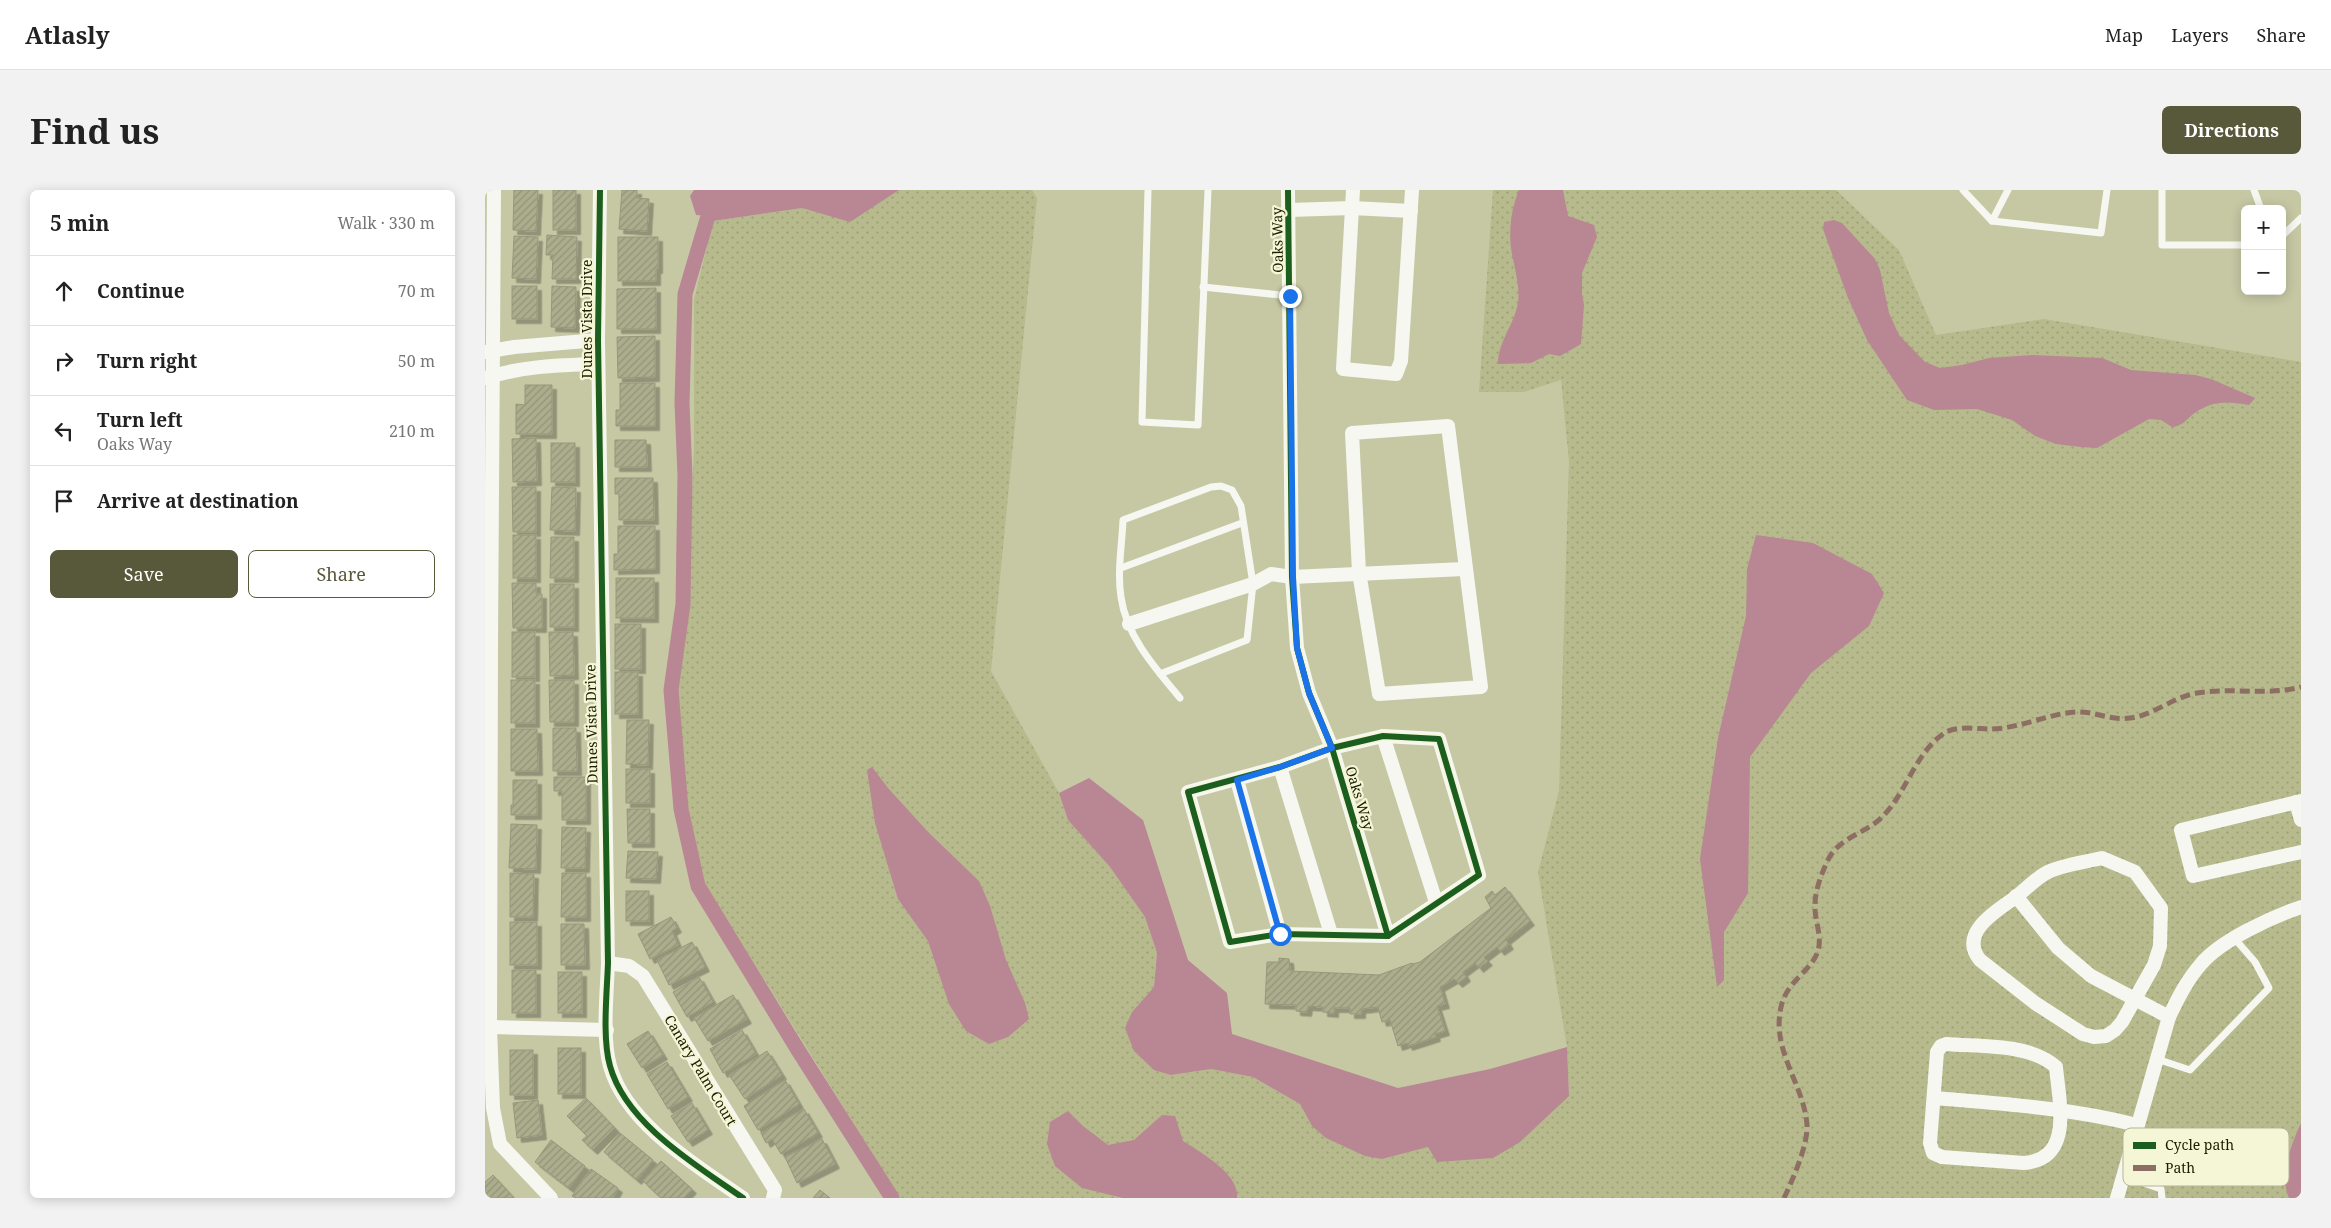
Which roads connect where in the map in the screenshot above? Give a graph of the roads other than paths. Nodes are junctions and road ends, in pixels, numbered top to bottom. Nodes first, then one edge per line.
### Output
1 (494, 190) edge
2 (600, 190) edge
3 (1148, 190) edge
4 (1208, 190) edge
5 (1289, 190) edge
6 (1353, 190) edge
7 (1412, 190) edge
8 (1963, 190) edge
9 (2008, 190) edge
10 (2107, 190) edge
11 (2162, 190) edge
12 (2254, 190) edge
13 (2260, 205) edge
14 (1352, 208) junction
15 (1289, 210) junction
16 (1411, 211) junction
17 (2301, 218) edge
18 (1992, 221) junction
19 (2286, 232) edge
20 (2241, 245) edge
21 (1203, 287) junction
22 (1290, 296) junction
23 (598, 340) junction
24 (489, 351) edge
25 (598, 364) junction
26 (489, 377) edge
27 (1242, 523) junction
28 (1121, 568) junction
29 (1464, 569) junction
30 (1359, 572) junction
31 (1293, 577) junction
32 (1253, 584) junction
33 (1129, 624) junction
34 (1160, 674) junction
35 (1180, 698) dead end
36 (1383, 736) junction
37 (1332, 748) junction
38 (1280, 767) junction
39 (1237, 780) junction
40 (2299, 802) edge
41 (2301, 820) edge
42 (2301, 852) edge
43 (2016, 896) junction
44 (1436, 902) junction
45 (2301, 907) edge
46 (1280, 934) junction
47 (1331, 934) junction
48 (1388, 936) junction
49 (2235, 938) junction
50 (608, 963) junction
51 (2134, 1000) junction
52 (2169, 1017) junction
53 (490, 1027) junction
54 (607, 1030) junction
55 (2156, 1059) junction
56 (1935, 1098) junction
57 (2060, 1110) junction
58 (2137, 1125) junction
59 (2136, 1128) edge
60 (2123, 1173) edge
61 (2122, 1176) joint
62 (2152, 1186) edge
63 (551, 1198) edge
64 (743, 1198) edge
65 (773, 1198) edge
66 (2117, 1198) edge
67 (2162, 1198) edge

1 - 24 street
2 - 23 street, Dunes Vista Drive
3 - 21 lane
4 - 21 lane
5 - 15 street, Oaks Way
6 - 14 street
7 - 16 street
8 - 18 lane
9 - 18 lane
10 - 18 lane
11 - 20 lane
12 - 13 lane
14 - 15 street
14 - 16 street
14 - 16 street
15 - 22 street, Oaks Way
17 - 19 lane
21 - 22 lane
22 - 31 street, Oaks Way
23 - 24 street
23 - 25 street, Dunes Vista Drive
24 - 26 street
25 - 26 street
25 - 50 street, Dunes Vista Drive
26 - 53 street
27 - 28 lane
27 - 28 lane
27 - 32 lane
28 - 33 lane
29 - 30 street
29 - 30 street
29 - 30 street
30 - 31 street
31 - 32 street
31 - 37 street, Oaks Way
32 - 33 street
32 - 34 lane
33 - 34 lane
34 - 35 lane
36 - 37 street
36 - 44 street
36 - 44 street
37 - 38 street
37 - 48 street, Oaks Way
38 - 39 street
38 - 47 street
39 - 46 street
39 - 46 street
40 - 41 street
40 - 42 street
43 - 51 street
43 - 51 street
43 - 51 street
44 - 48 street
45 - 49 street
46 - 47 street
47 - 48 street
49 - 52 street
49 - 55 lane
50 - 54 street, Dunes Vista Drive
50 - 65 street, Canary Palm Court
51 - 52 street
52 - 55 street
53 - 54 street
53 - 63 street
54 - 64 street, Dunes Vista Drive
55 - 58 street
56 - 57 street
56 - 57 street
56 - 57 street
57 - 58 street
58 - 59 street
60 - 61 street
61 - 66 street
62 - 67 lane

